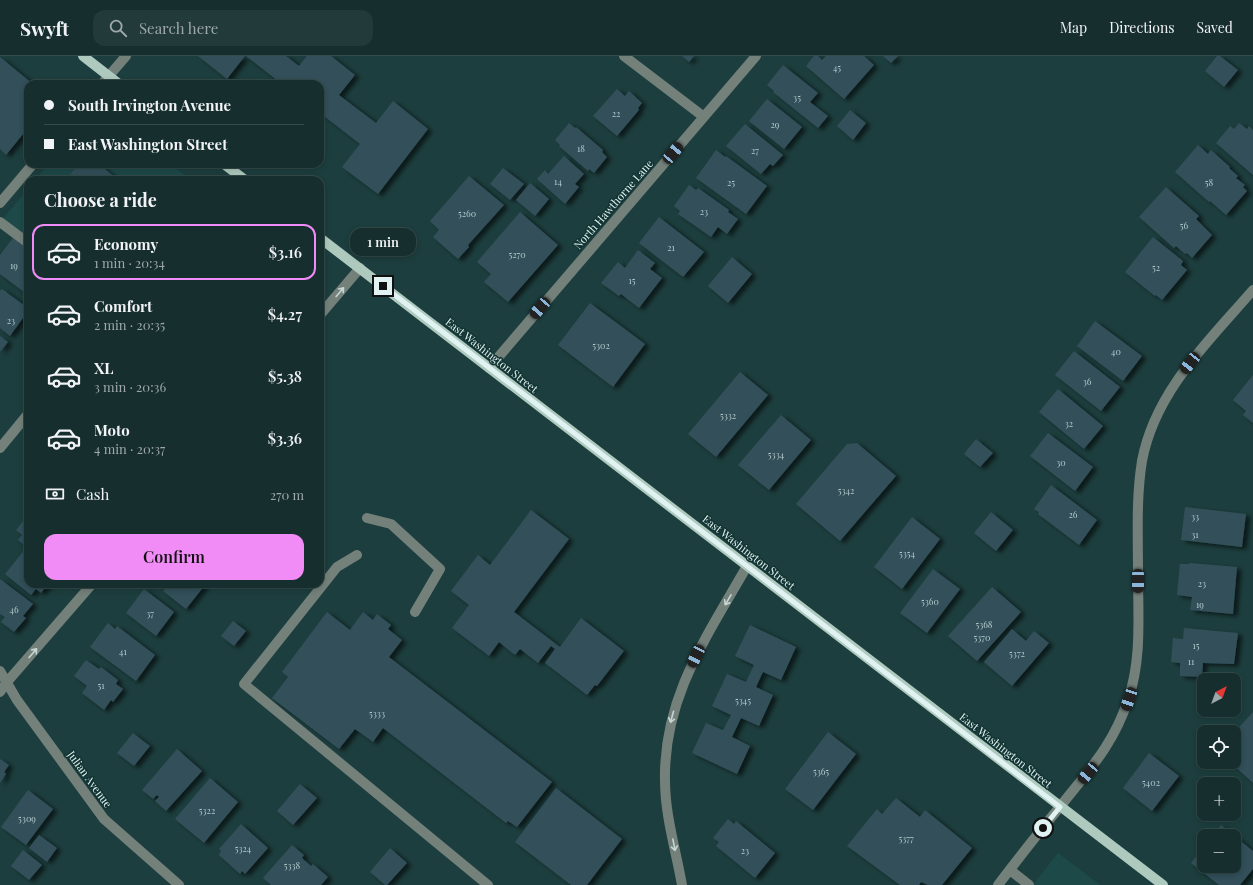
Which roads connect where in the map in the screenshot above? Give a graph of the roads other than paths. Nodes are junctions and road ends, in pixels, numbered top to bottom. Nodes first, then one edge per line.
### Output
1 (83, 56) edge
2 (126, 56) edge
3 (624, 56) edge
4 (756, 56) edge
5 (109, 76) junction
6 (106, 80) edge
7 (114, 80) edge
8 (704, 117) junction
9 (31, 168) edge
10 (229, 168) edge
11 (240, 176) edge
12 (0, 203) edge
13 (0, 222) edge
14 (24, 240) edge
15 (324, 241) edge
16 (360, 268) junction
17 (1253, 290) edge
18 (324, 310) edge
19 (489, 368) junction
20 (24, 419) edge
21 (0, 448) edge
22 (367, 518) dead end
23 (357, 555) dead end
24 (747, 566) junction
25 (324, 583) edge
26 (89, 588) edge
27 (320, 588) edge
28 (415, 612) dead end
29 (0, 671) edge
30 (7, 682) junction
31 (0, 692) edge
32 (1060, 807) junction
33 (1010, 870) junction
34 (179, 885) edge
35 (488, 885) edge
36 (682, 885) edge
37 (998, 885) edge
38 (1029, 885) edge
39 (1163, 885) edge

1 - 5 main road
2 - 5 street
3 - 8 street
4 - 8 street, North Hawthorne Lane
5 - 6 street
5 - 7 main road
8 - 19 street, North Hawthorne Lane
9 - 12 street
10 - 11 main road
13 - 14 street
15 - 16 main road, East Washington Street
18 -> 16 street
16 - 19 main road, East Washington Street
17 - 32 street
19 - 24 main road, East Washington Street
20 - 21 street
22 - 28 street
23 - 25 street
24 - 32 main road, East Washington Street
24 -> 36 street
30 -> 26 street
27 - 35 street
29 - 30 street, Julian Avenue
30 - 31 street
30 - 34 street, Julian Avenue
32 - 33 street
32 - 39 main road, East Washington Street
33 - 37 street
33 - 38 street

